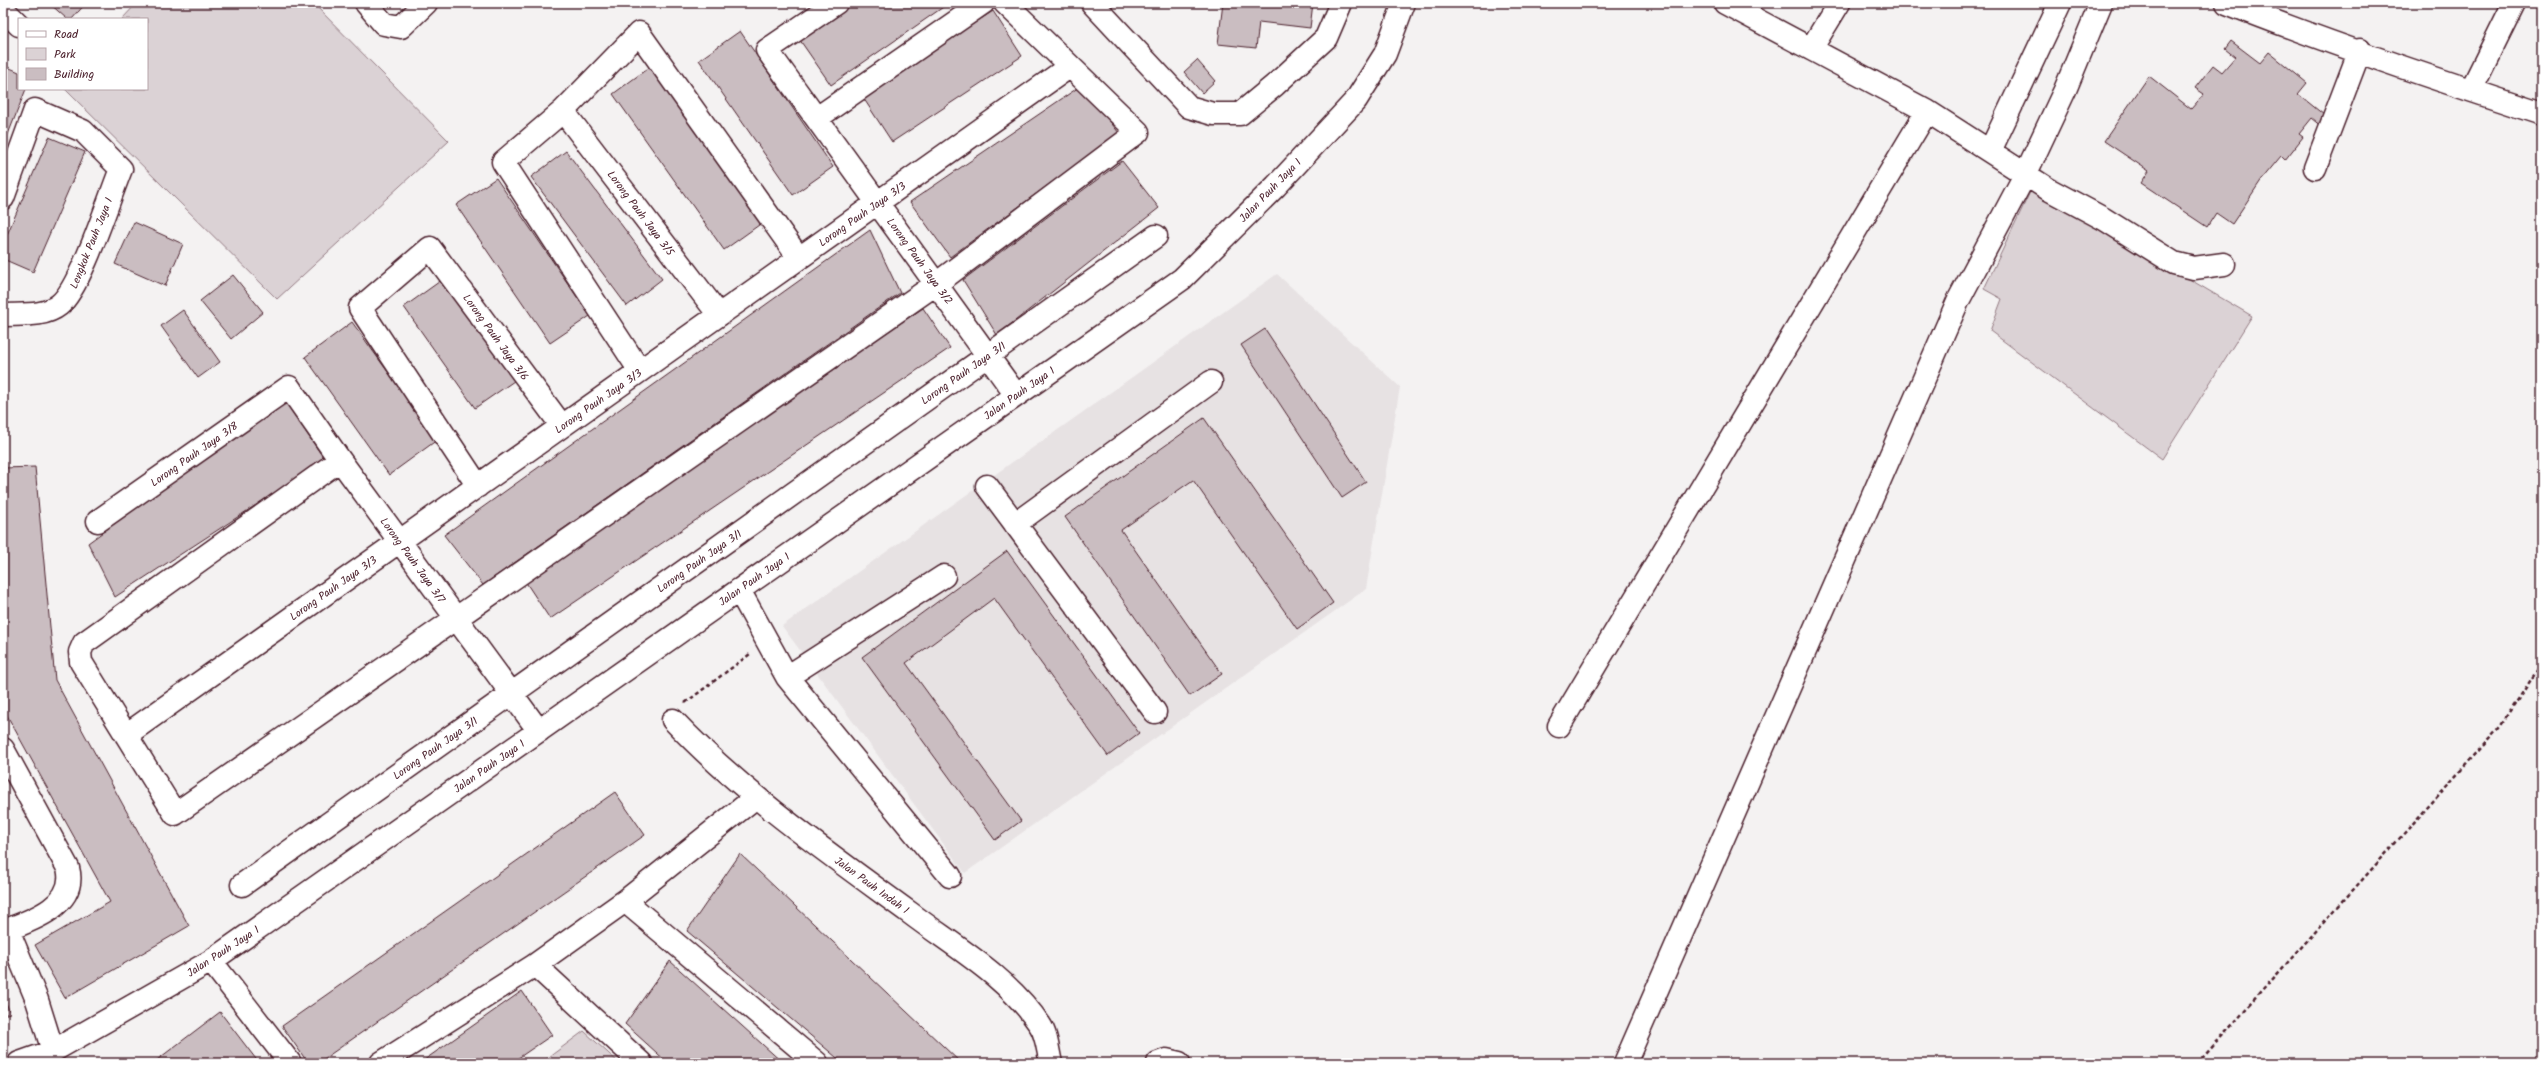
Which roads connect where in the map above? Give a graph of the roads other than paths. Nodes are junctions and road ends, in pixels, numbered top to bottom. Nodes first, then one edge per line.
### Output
1 (366, 3) edge
2 (426, 3) edge
3 (836, 3) edge
4 (983, 3) edge
5 (1005, 3) edge
6 (1092, 3) edge
7 (1341, 3) edge
8 (1404, 3) edge
9 (1725, 3) edge
10 (1839, 3) edge
11 (2060, 3) edge
12 (2101, 3) edge
13 (2227, 3) edge
14 (2514, 3) edge
15 (3, 9) edge
16 (18, 24) edge
17 (1811, 49) junction
18 (2360, 50) junction
19 (1069, 67) junction
20 (2471, 90) junction
21 (563, 111) junction
22 (1927, 111) junction
23 (2542, 114) edge
24 (817, 118) junction
25 (1990, 151) junction
26 (2315, 168) dead end
27 (2026, 172) junction
28 (3, 198) edge
29 (878, 203) junction
30 (1156, 236) dead end
31 (799, 258) junction
32 (2224, 264) dead end
33 (936, 284) junction
34 (3, 315) edge
35 (719, 315) junction
36 (988, 356) junction
37 (640, 371) junction
38 (1211, 382) dead end
39 (289, 387) joint
40 (1016, 395) junction
41 (562, 426) junction
42 (340, 460) junction
43 (478, 486) junction
44 (987, 486) dead end
45 (98, 521) dead end
46 (1015, 524) junction
47 (400, 541) junction
48 (944, 576) dead end
49 (738, 590) junction
50 (457, 619) junction
51 (787, 677) junction
52 (512, 693) junction
53 (1155, 712) dead end
54 (673, 720) road end
55 (1559, 726) dead end
56 (539, 731) junction
57 (126, 735) junction
58 (3, 749) edge
59 (756, 797) junction
60 (950, 876) dead end
61 (242, 885) dead end
62 (625, 901) junction
63 (5, 930) edge
64 (211, 961) junction
65 (535, 965) junction
66 (52, 1051) junction
67 (20, 1063) edge
68 (290, 1063) edge
69 (381, 1063) edge
70 (640, 1063) edge
71 (817, 1063) edge
72 (1051, 1063) edge
73 (1158, 1063) edge
74 (1179, 1063) edge
75 (1624, 1063) edge

1 - 2 street
3 - 24 street, Lorong Pauh Jaya 3/2
4 - 24 street
5 - 19 street
6 - 7 street
8 - 40 street, Jalan Pauh Jaya 1
9 - 17 street
10 - 17 street
11 - 25 street
12 - 27 street
13 - 18 street
14 - 20 street
15 - 16 street
17 - 22 street
18 - 20 street
18 - 26 street
19 - 29 street, Lorong Pauh Jaya 3/3
19 - 33 street
20 - 23 street
21 - 31 street
21 - 35 street, Lorong Pauh Jaya 3/5
21 - 37 street
22 - 25 street
22 - 55 street
24 - 29 street, Lorong Pauh Jaya 3/2
25 - 27 street
27 - 32 street
27 - 75 street
28 - 34 street, Lengkok Pauh Jaya 1
29 - 31 street, Lorong Pauh Jaya 3/3
29 - 33 street, Lorong Pauh Jaya 3/2
30 - 36 street, Lorong Pauh Jaya 3/1
31 - 35 street, Lorong Pauh Jaya 3/3
33 - 36 street, Lorong Pauh Jaya 3/2
33 - 50 street
35 - 37 street, Lorong Pauh Jaya 3/3
36 - 40 street, Lorong Pauh Jaya 3/2
36 - 52 street, Lorong Pauh Jaya 3/1
37 - 41 street, Lorong Pauh Jaya 3/3
38 - 46 street
39 - 42 street, Lorong Pauh Jaya 3/7
39 - 45 street, Lorong Pauh Jaya 3/8
40 - 49 street, Jalan Pauh Jaya 1
41 - 43 street, Lorong Pauh Jaya 3/3
41 - 43 street, Lorong Pauh Jaya 3/6
42 - 47 street, Lorong Pauh Jaya 3/7
42 - 57 street
43 - 47 street, Lorong Pauh Jaya 3/3
44 - 46 street
46 - 53 street
47 - 50 street, Lorong Pauh Jaya 3/7
47 - 57 street, Lorong Pauh Jaya 3/3
48 - 51 street
49 - 51 street
49 - 56 street, Jalan Pauh Jaya 1
50 - 52 street, Lorong Pauh Jaya 3/7
50 - 57 street
51 - 60 street
52 - 56 street, Lorong Pauh Jaya 3/7
52 - 61 street, Lorong Pauh Jaya 3/1
54 - 59 street, Jalan Pauh Indah 1
56 - 64 street, Jalan Pauh Jaya 1
58 - 63 street
59 - 62 street
59 - 72 street, Jalan Pauh Indah 1
62 - 65 street
62 - 71 street
63 - 66 street
64 - 66 street, Jalan Pauh Jaya 1
64 - 68 street
65 - 69 street
65 - 70 street
66 - 67 street, Jalan Pauh Jaya 1
73 - 74 street

